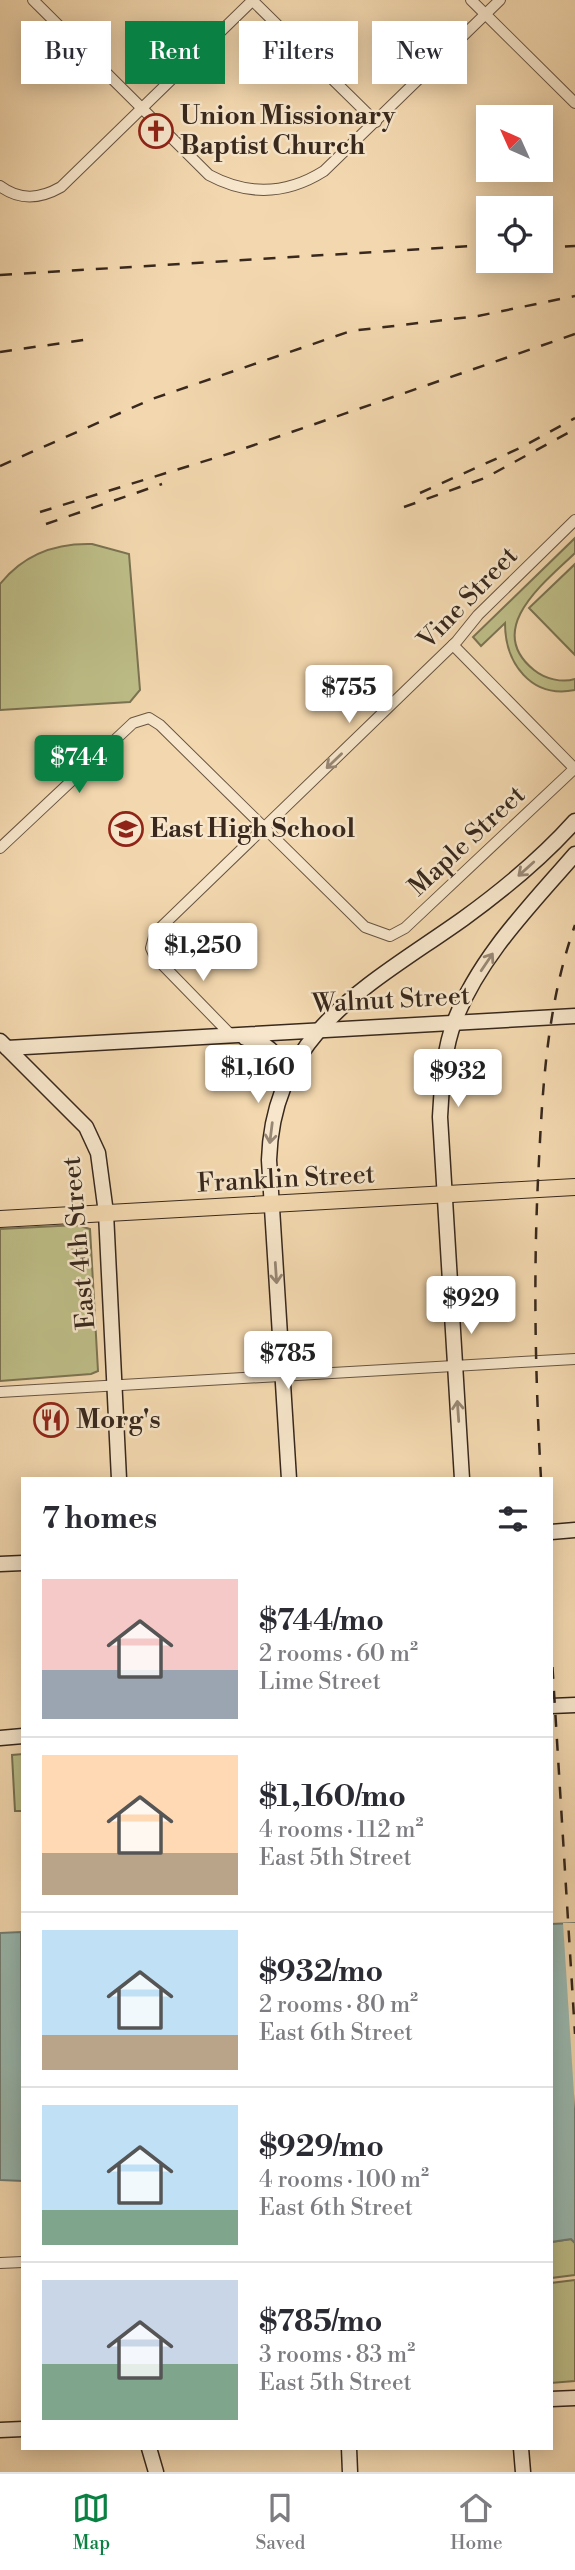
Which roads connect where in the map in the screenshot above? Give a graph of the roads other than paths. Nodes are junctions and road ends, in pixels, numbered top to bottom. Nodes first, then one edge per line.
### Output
1 (33, 0) edge
2 (252, 0) edge
3 (471, 0) edge
4 (500, 0) edge
5 (486, 14) junction
6 (575, 103) edge
7 (142, 108) junction
8 (376, 122) junction
9 (0, 186) edge
10 (575, 520) edge
11 (453, 645) junction
12 (575, 769) edge
13 (575, 821) edge
14 (265, 827) junction
15 (0, 848) edge
16 (575, 854) edge
17 (575, 1016) edge
18 (454, 1022) junction
19 (320, 1028) junction
20 (230, 1034) junction
21 (2, 1046) edge
22 (284, 1084) junction
23 (575, 1187) edge
24 (445, 1195) junction
25 (272, 1205) junction
26 (106, 1213) junction
27 (0, 1219) edge
28 (575, 1359) edge
29 (455, 1366) junction
30 (282, 1376) junction
31 (114, 1385) junction
32 (0, 1392) edge
33 (119, 1477) edge
34 (289, 1477) edge
35 (462, 1477) edge
36 (575, 1530) edge
37 (553, 1532) edge
38 (21, 1563) edge
39 (0, 1564) edge
40 (575, 1705) edge
41 (553, 1706) edge
42 (21, 1736) edge
43 (0, 1738) edge
44 (21, 2262) edge
45 (0, 2263) edge
46 (575, 2398) edge
47 (553, 2399) edge
48 (21, 2429) edge
49 (0, 2430) edge
50 (150, 2450) edge
51 (349, 2450) edge
52 (521, 2450) edge
53 (156, 2472) edge
54 (350, 2472) edge
55 (523, 2472) edge

1 - 7 street
2 - 7 street
2 - 8 street
3 - 5 street
4 - 5 street
5 - 6 street
5 - 8 street
7 - 8 street
7 - 9 street
10 - 11 street, Vine Street
11 - 12 street
11 -> 14 street, Vine Street
12 - 14 street, Maple Street
13 -> 19 main road
14 - 15 street
14 - 20 street, Vine Street
18 -> 16 main road
17 - 18 main road, Walnut Street
18 - 19 main road, Walnut Street
18 - 24 main road
19 - 20 main road, Walnut Street
19 - 22 main road
20 - 21 main road, Walnut Street
20 - 22 main road
21 - 26 main road, East 4th Street
22 -> 25 main road
23 - 24 main road, Franklin Street
24 - 25 main road, Franklin Street
24 - 29 main road
25 - 26 main road, Franklin Street
25 -> 30 main road
26 - 27 main road, Franklin Street
26 - 31 main road, East 4th Street
28 - 29 street
29 - 30 street
35 -> 29 main road
30 - 31 street
30 - 34 main road
31 - 32 street
31 - 33 main road, East 4th Street
36 - 37 main road
38 - 39 main road
40 - 41 main road
42 - 43 main road
44 - 45 street
46 - 47 main road
48 - 49 main road
50 - 53 main road
51 - 54 main road
52 - 55 main road

